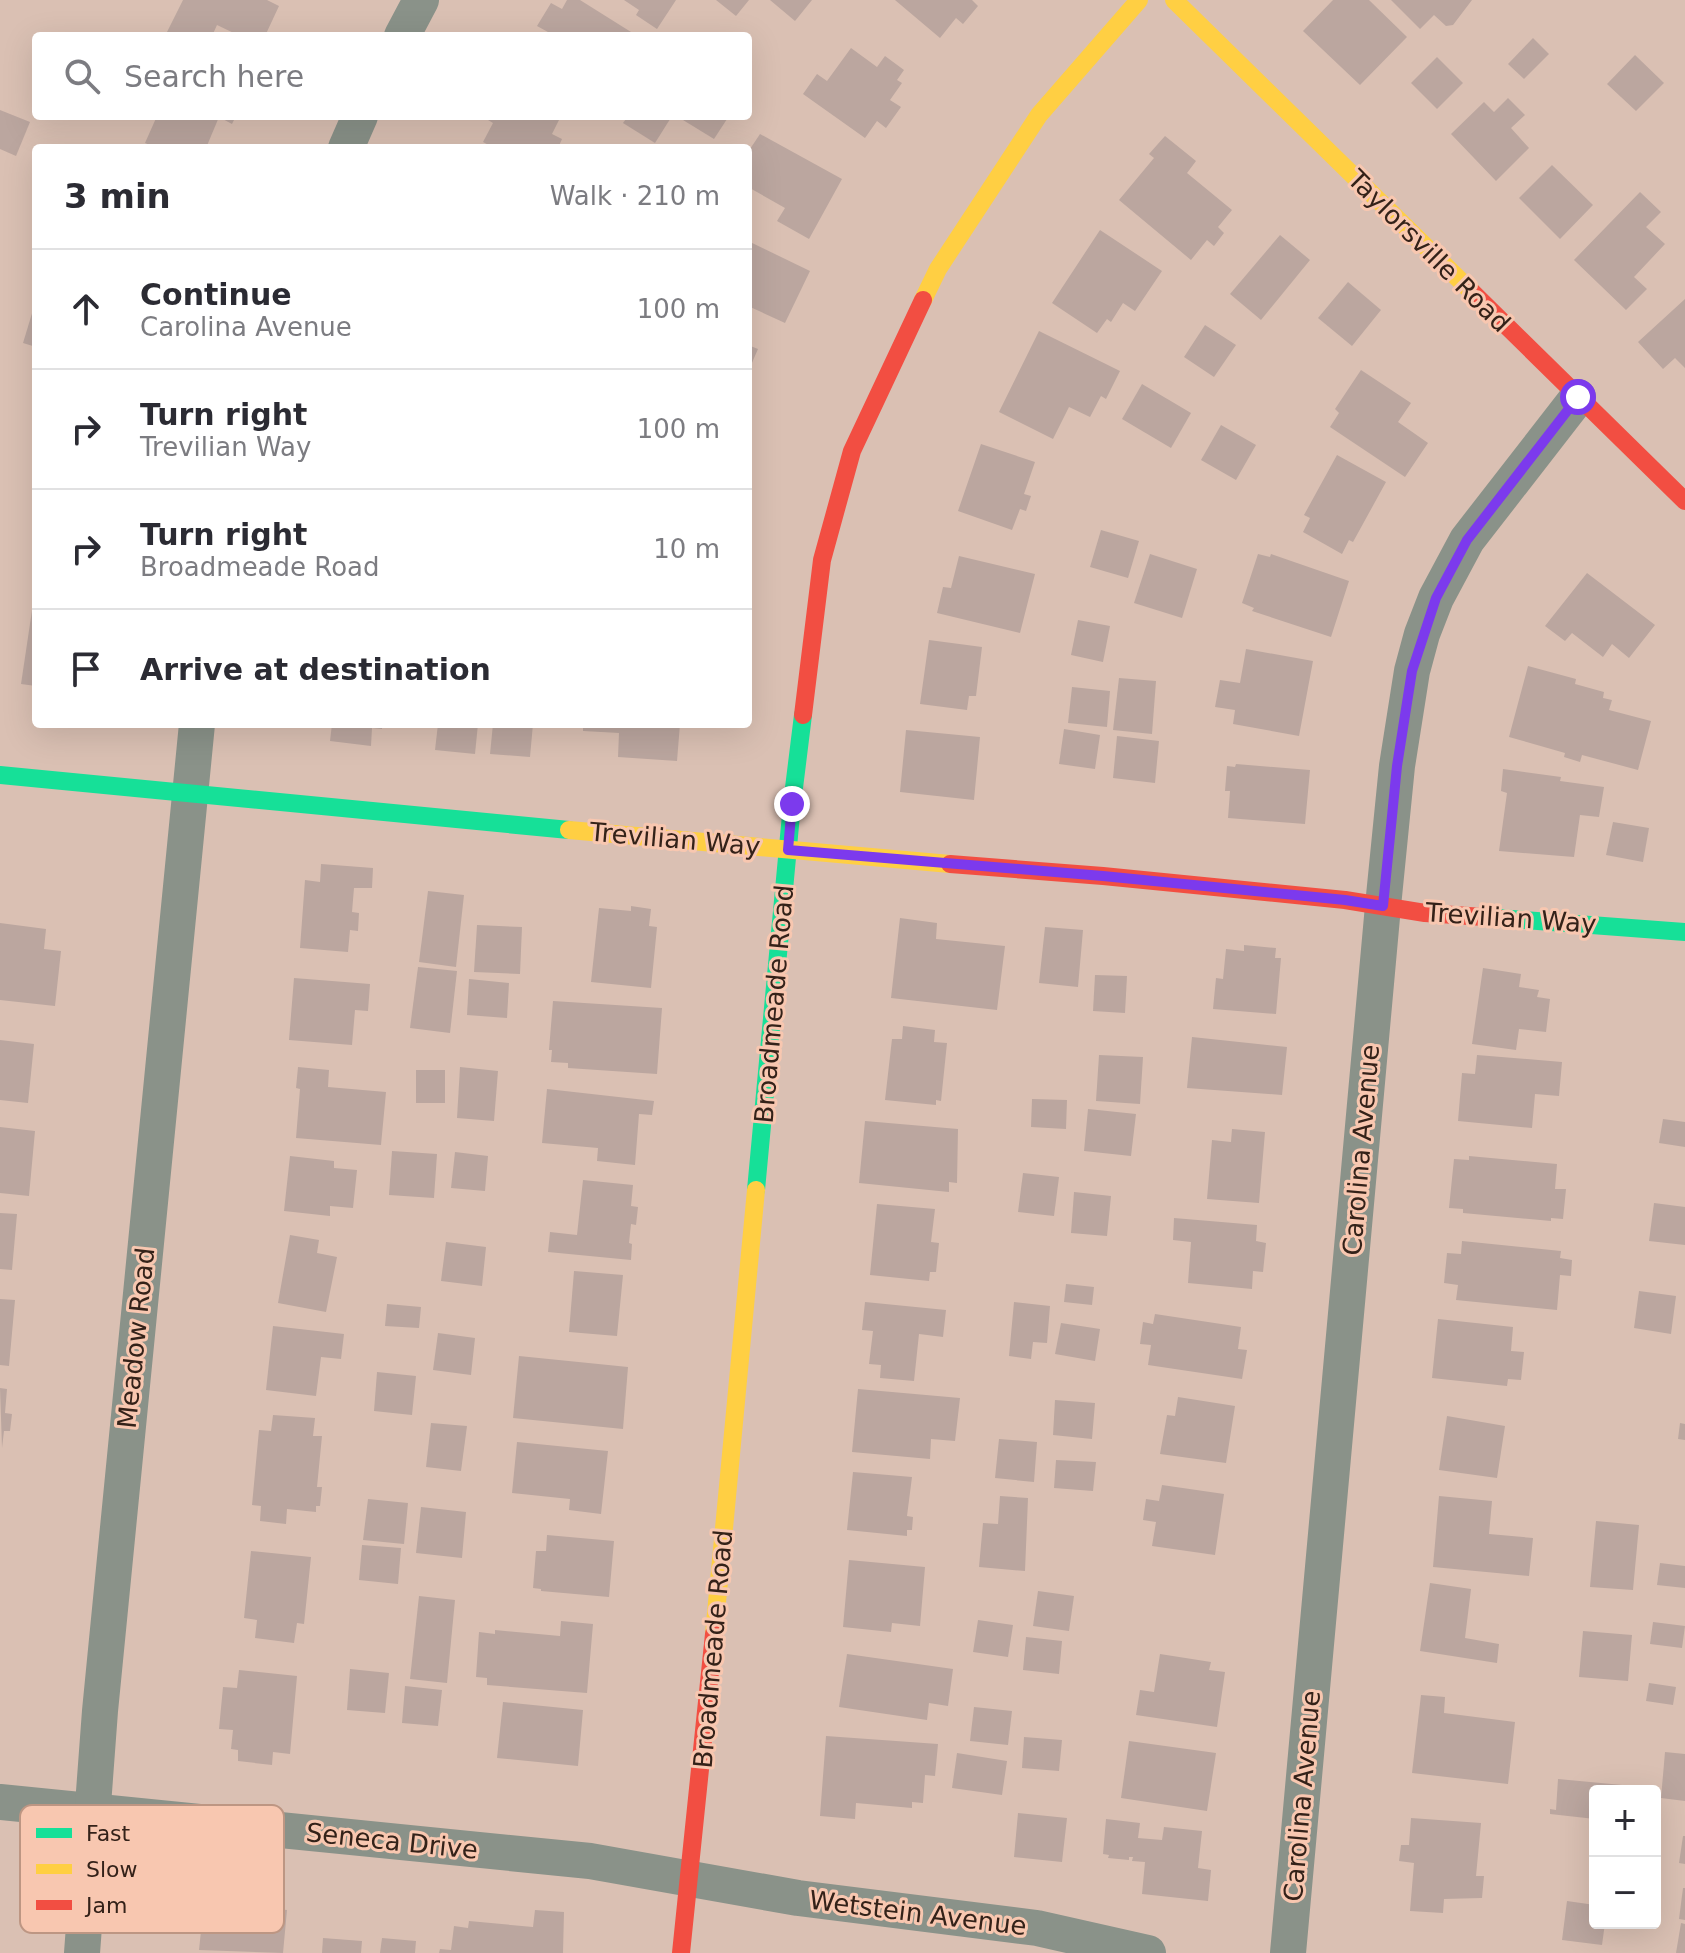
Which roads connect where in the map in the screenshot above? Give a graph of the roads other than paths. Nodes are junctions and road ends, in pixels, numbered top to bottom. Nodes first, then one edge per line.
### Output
1 (421, 0) edge
2 (1139, 0) edge
3 (1192, 6) edge
4 (404, 32) edge
5 (358, 120) edge
6 (348, 144) edge
7 (1578, 397) junction
8 (1685, 501) edge
9 (197, 728) edge
10 (0, 775) edge
11 (190, 795) junction
12 (788, 850) junction
13 (1383, 906) junction
14 (1685, 932) edge
15 (0, 1802) edge
16 (28, 1805) edge
17 (94, 1805) edge
18 (284, 1831) edge
19 (687, 1878) junction
20 (84, 1933) edge
21 (82, 1953) edge
22 (681, 1953) edge
23 (1148, 1953) edge
24 (1288, 1953) edge

1 - 4 street
2 - 12 street, Broadmeade Road
3 - 7 street, Taylorsville Road
5 - 6 street
7 - 8 street, Taylorsville Road
7 - 13 street, Carolina Avenue
9 - 11 street, Meadow Road
10 - 11 street, Trevilian Way
11 - 12 street, Trevilian Way
11 - 17 street, Meadow Road
12 - 13 street, Trevilian Way
12 - 19 street, Broadmeade Road
13 - 14 street, Trevilian Way
13 - 24 street, Carolina Avenue
15 - 16 street, Seneca Drive
18 - 19 street, Seneca Drive
19 - 22 street, Broadmeade Road
19 - 23 street, Wetstein Avenue
20 - 21 street, Meadow Road

